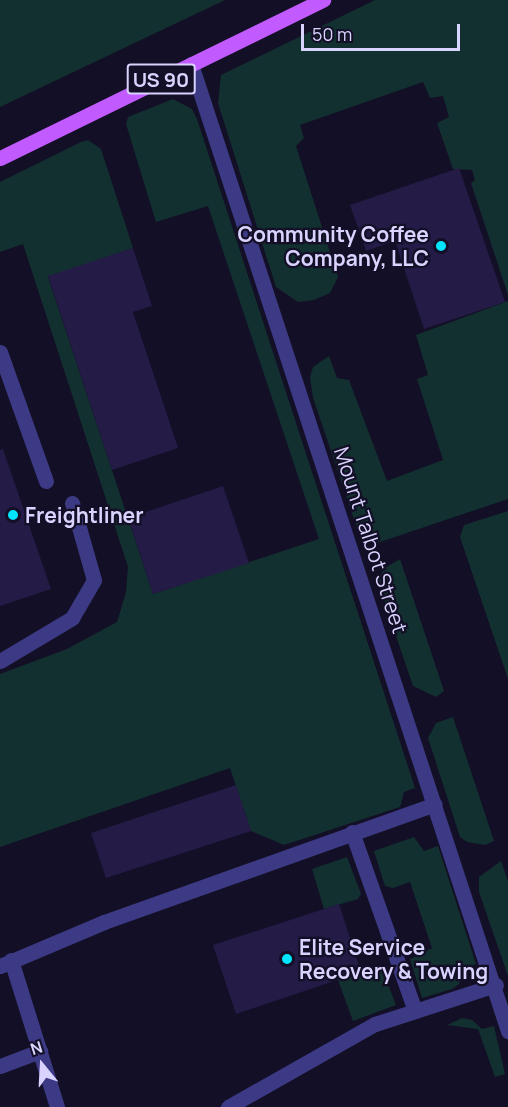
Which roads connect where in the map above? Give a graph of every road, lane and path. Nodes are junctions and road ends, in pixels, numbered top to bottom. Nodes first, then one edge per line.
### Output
1 (323, 0) edge
2 (191, 64) junction
3 (0, 158) edge
4 (0, 352) edge
5 (4, 377) edge
6 (46, 481) dead end
7 (72, 503) dead end
8 (0, 661) edge
9 (435, 804) junction
10 (352, 832) junction
11 (6, 963) edge
12 (496, 985) junction
13 (415, 1011) junction
14 (508, 1030) edge
15 (40, 1051) junction
16 (0, 1066) edge
17 (57, 1107) edge
18 (228, 1107) edge

1 - 2 main road, US 90
2 - 3 main road, US 90
2 - 9 street, Mount Talbot Street
4 - 5 street
5 - 6 street
7 - 8 street
9 - 10 street
9 - 12 street, Mount Talbot Street
10 - 11 street
10 - 13 street
11 - 15 street
12 - 13 street
12 - 14 street, Mount Talbot Street
13 - 18 street
15 - 16 street
15 - 17 street

